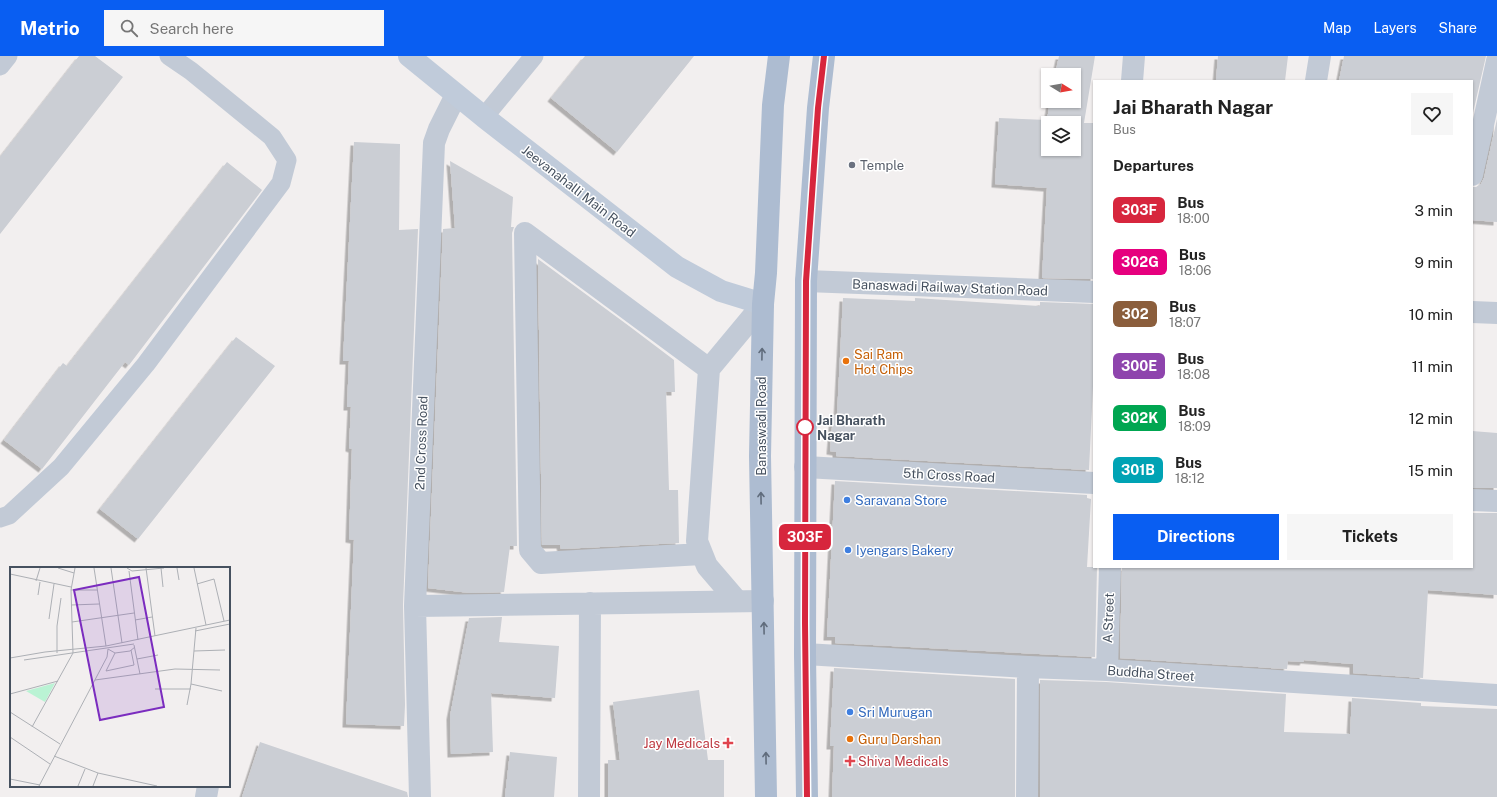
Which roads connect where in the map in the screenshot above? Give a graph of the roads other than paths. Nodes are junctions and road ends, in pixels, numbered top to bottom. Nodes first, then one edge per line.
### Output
1 (8, 56) edge
2 (169, 56) edge
3 (409, 56) edge
4 (534, 56) edge
5 (779, 56) edge
6 (824, 56) edge
7 (1134, 56) edge
8 (1320, 56) edge
9 (1497, 61) edge
10 (0, 66) edge
11 (1132, 80) edge
12 (1316, 80) edge
13 (456, 95) junction
14 (484, 117) junction
15 (1473, 170) edge
16 (806, 281) junction
17 (1093, 292) edge
18 (763, 304) junction
19 (1473, 312) edge
20 (1497, 313) edge
21 (709, 369) junction
22 (805, 467) junction
23 (1093, 483) edge
24 (1473, 500) edge
25 (1497, 501) edge
26 (0, 518) edge
27 (702, 554) junction
28 (1110, 568) edge
29 (737, 601) junction
30 (763, 601) junction
31 (590, 604) junction
32 (415, 606) junction
33 (805, 654) junction
34 (1028, 667) junction
35 (1107, 670) junction
36 (1497, 695) edge
37 (208, 787) edge
38 (206, 797) edge
39 (420, 797) edge
40 (589, 797) edge
41 (766, 797) edge
42 (807, 797) edge
43 (1027, 797) edge

1 - 10 lane
2 - 26 lane
3 - 13 street, Jeevanahalli Main Road
4 - 14 lane
5 - 18 main road, Banaswadi Road
6 - 16 main road
7 - 11 street
8 - 12 street
9 - 15 street
13 - 14 street, Jeevanahalli Main Road
13 - 32 street, 2nd Cross Road
14 - 18 street, Jeevanahalli Main Road
16 - 17 street, Banaswadi Railway Station Road
16 - 22 main road
18 - 21 street
30 -> 18 main road, Banaswadi Road
19 - 20 street
21 - 27 street
21 - 27 street
22 - 23 street, 5th Cross Road
22 - 33 main road
24 - 25 street
27 - 29 street
28 - 35 street, A Street
29 - 30 street
29 - 31 street
41 -> 30 main road, Banaswadi Road
31 - 32 street
31 - 40 street
32 - 39 street, 2nd Cross Road
33 - 34 street, Buddha Street
33 - 42 main road
34 - 35 street, Buddha Street
34 - 43 street
35 - 36 street, Buddha Street
37 - 38 street

